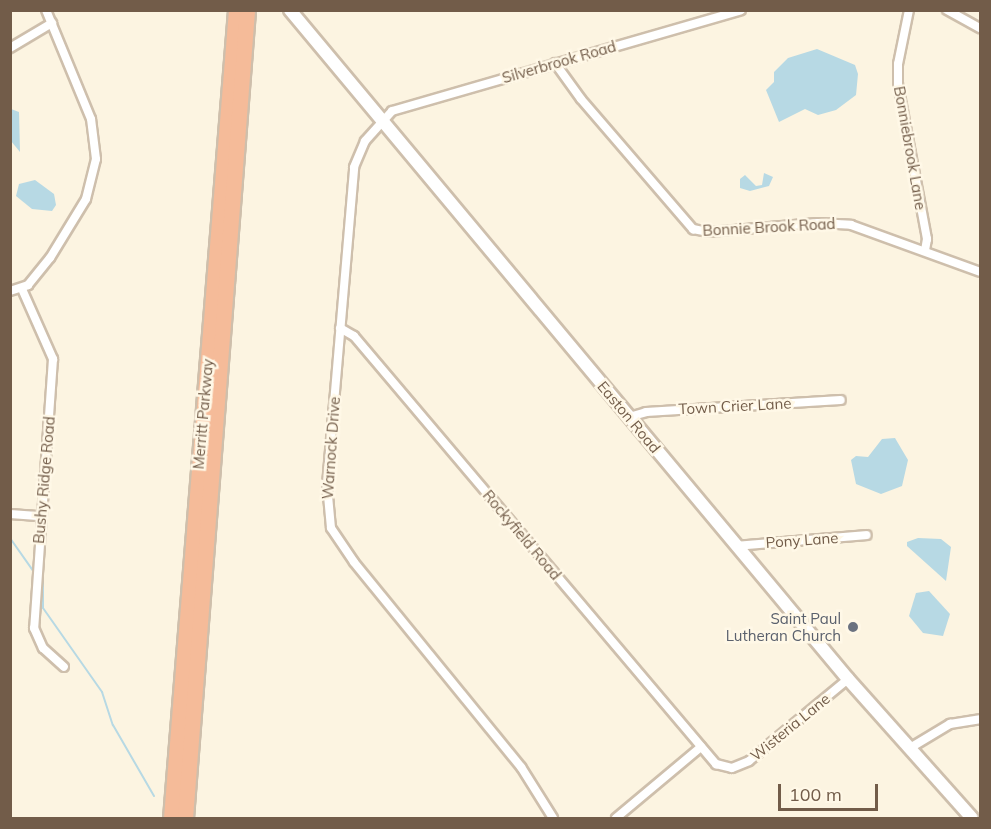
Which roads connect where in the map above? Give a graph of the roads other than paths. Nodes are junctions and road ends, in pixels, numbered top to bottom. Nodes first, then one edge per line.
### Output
1 (46, 10) edge
2 (236, 10) edge
3 (247, 10) edge
4 (290, 10) edge
5 (909, 10) edge
6 (946, 10) edge
7 (739, 11) edge
8 (52, 23) junction
9 (981, 28) edge
10 (10, 48) edge
11 (555, 63) junction
12 (382, 119) junction
13 (925, 250) junction
14 (981, 272) edge
15 (22, 288) junction
16 (10, 291) edge
17 (340, 328) junction
18 (839, 400) dead end
19 (629, 417) junction
20 (10, 514) edge
21 (41, 516) junction
22 (867, 535) dead end
23 (736, 546) junction
24 (64, 667) dead end
25 (848, 679) junction
26 (978, 720) edge
27 (701, 747) junction
28 (910, 748) junction
29 (171, 819) edge
30 (185, 819) edge
31 (553, 819) edge
32 (616, 819) edge
33 (972, 819) edge

1 - 8 street
2 - 29 highway, Merritt Parkway
3 - 30 highway, Merritt Parkway
4 - 12 main road, Easton Road
5 - 13 street, Bonniebrook Lane
6 - 9 street
7 - 11 street, Silverbrook Road
8 - 10 street
8 - 15 street
11 - 12 street, Silverbrook Road
11 - 13 street, Bonnie Brook Road
12 - 17 street, Warnock Drive
12 - 19 main road, Easton Road
13 - 14 street, Bonnie Brook Road
15 - 16 street
15 - 21 street, Bushy Ridge Road
17 - 27 street, Rockyfield Road
17 - 31 street, Warnock Drive
18 - 19 street, Town Crier Lane
19 - 23 main road, Easton Road
20 - 21 street
21 - 24 street, Bushy Ridge Road
22 - 23 street, Pony Lane
23 - 25 main road, Easton Road
25 - 27 street, Wisteria Lane
25 - 28 main road, Easton Road
26 - 28 street
27 - 32 street
28 - 33 main road, Easton Road

